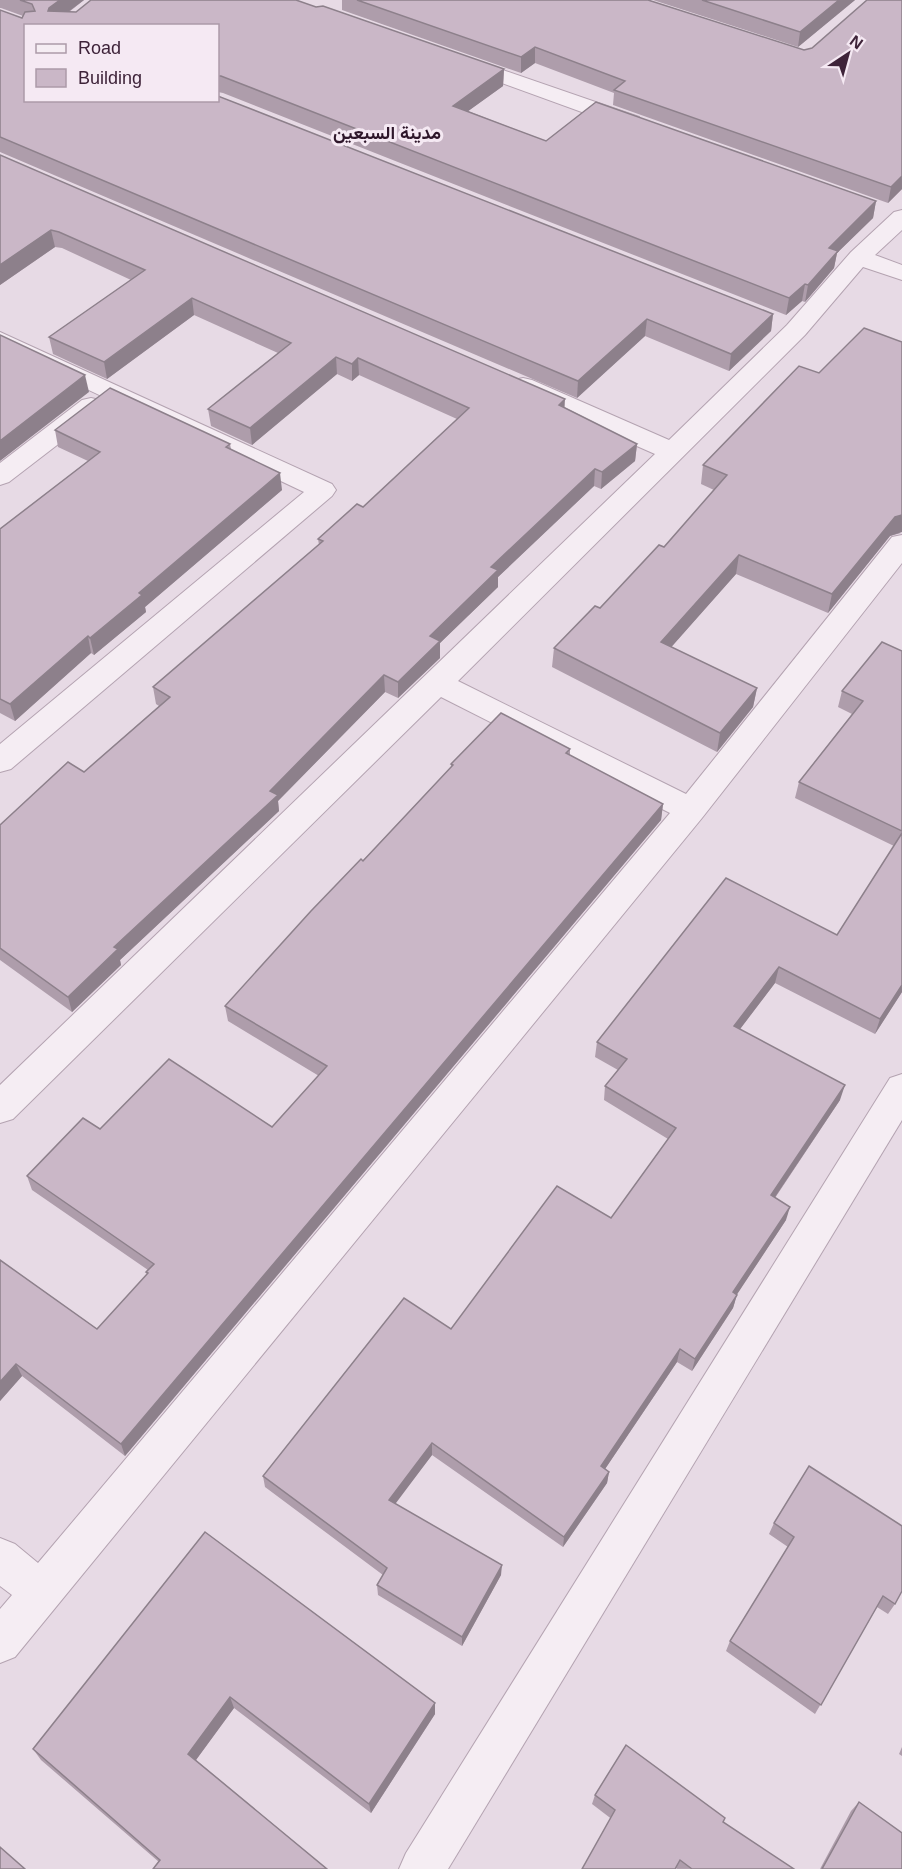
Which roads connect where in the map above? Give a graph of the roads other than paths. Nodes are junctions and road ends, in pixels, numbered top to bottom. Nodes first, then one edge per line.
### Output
1 (444, 56) edge
2 (656, 131) edge
3 (894, 215) edge
4 (860, 256) junction
5 (902, 273) edge
6 (0, 339) edge
7 (499, 376) edge
8 (111, 391) junction
9 (672, 451) junction
10 (0, 476) edge
11 (902, 544) edge
12 (438, 683) junction
13 (0, 761) edge
14 (691, 810) junction
15 (902, 1089) edge
16 (7, 1090) edge
17 (0, 1559) edge
18 (41, 1592) junction
19 (0, 1642) edge
20 (422, 1869) edge

1 - 2 street
3 - 4 street
4 - 5 street
4 - 9 street
6 - 8 street
7 - 9 street
8 - 10 street
8 - 13 street
9 - 12 street
11 - 14 street
12 - 14 street
12 - 16 street
14 - 18 street
15 - 20 street
17 - 18 street
18 - 19 street

